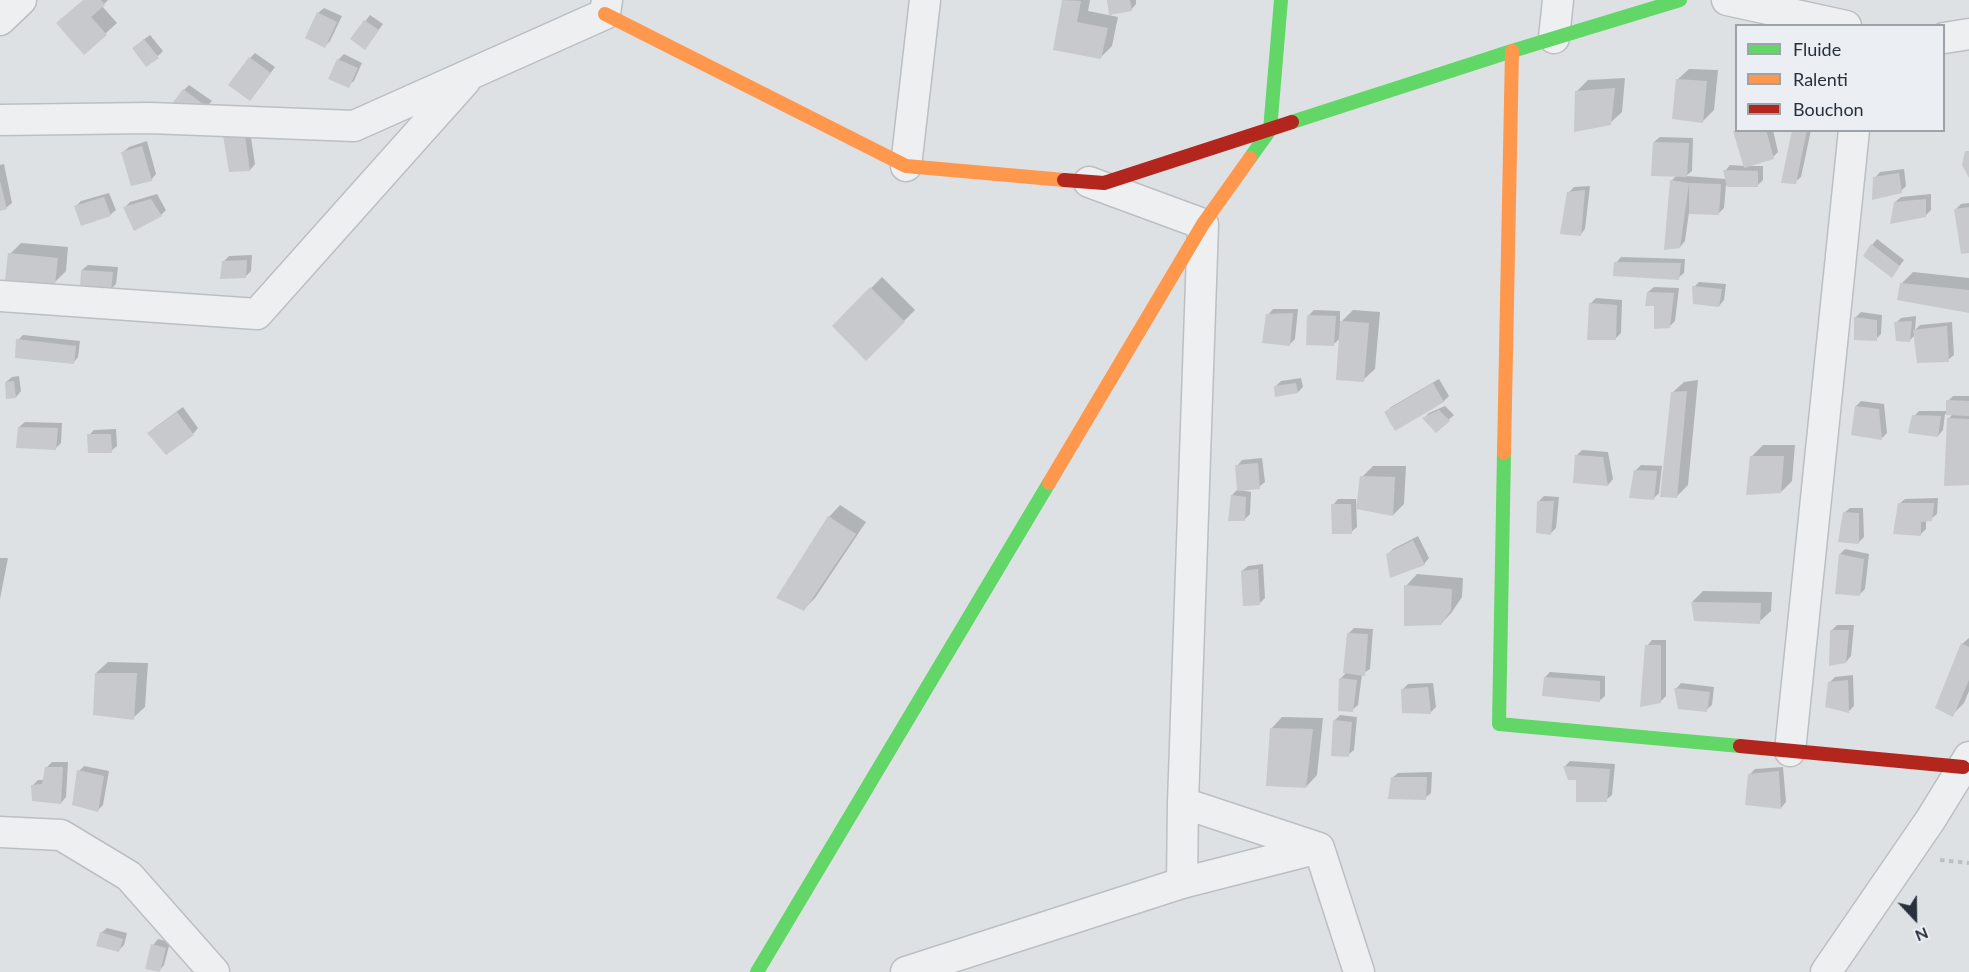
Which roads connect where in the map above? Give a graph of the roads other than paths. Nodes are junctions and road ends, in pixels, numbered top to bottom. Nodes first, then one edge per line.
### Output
1 (21, 0) edge
2 (925, 0) edge
3 (1281, 0) edge
4 (1558, 0) edge
5 (1680, 0) edge
6 (1728, 0) edge
7 (606, 7) edge
8 (0, 20) edge
9 (1837, 24) edge
10 (1969, 34) edge
11 (1554, 38) junction
12 (1945, 38) edge
13 (1512, 51) junction
14 (473, 73) junction
15 (0, 120) edge
16 (1270, 129) junction
17 (1854, 132) edge
18 (906, 166) junction
19 (1089, 182) junction
20 (1203, 224) junction
21 (0, 296) edge
22 (1790, 752) junction
23 (1966, 762) edge
24 (1183, 803) junction
25 (0, 832) edge
26 (1319, 848) junction
27 (1182, 883) junction
28 (214, 972) edge
29 (757, 972) edge
30 (906, 972) edge
31 (1359, 972) edge
32 (1826, 972) edge

1 - 8 street
2 - 18 street
3 - 16 street
4 - 11 street
5 - 11 street
6 - 9 street
7 - 14 street
7 - 18 street
10 - 12 street
11 - 13 street
13 - 16 street
13 - 22 street
14 - 15 street
14 - 21 street
16 - 19 street
16 - 20 street
17 - 22 street
18 - 19 street
19 - 20 street
20 - 24 street
20 - 29 street
22 - 23 street
23 - 32 street
24 - 26 street
24 - 27 street
25 - 28 street
26 - 27 street
26 - 31 street
27 - 30 street

